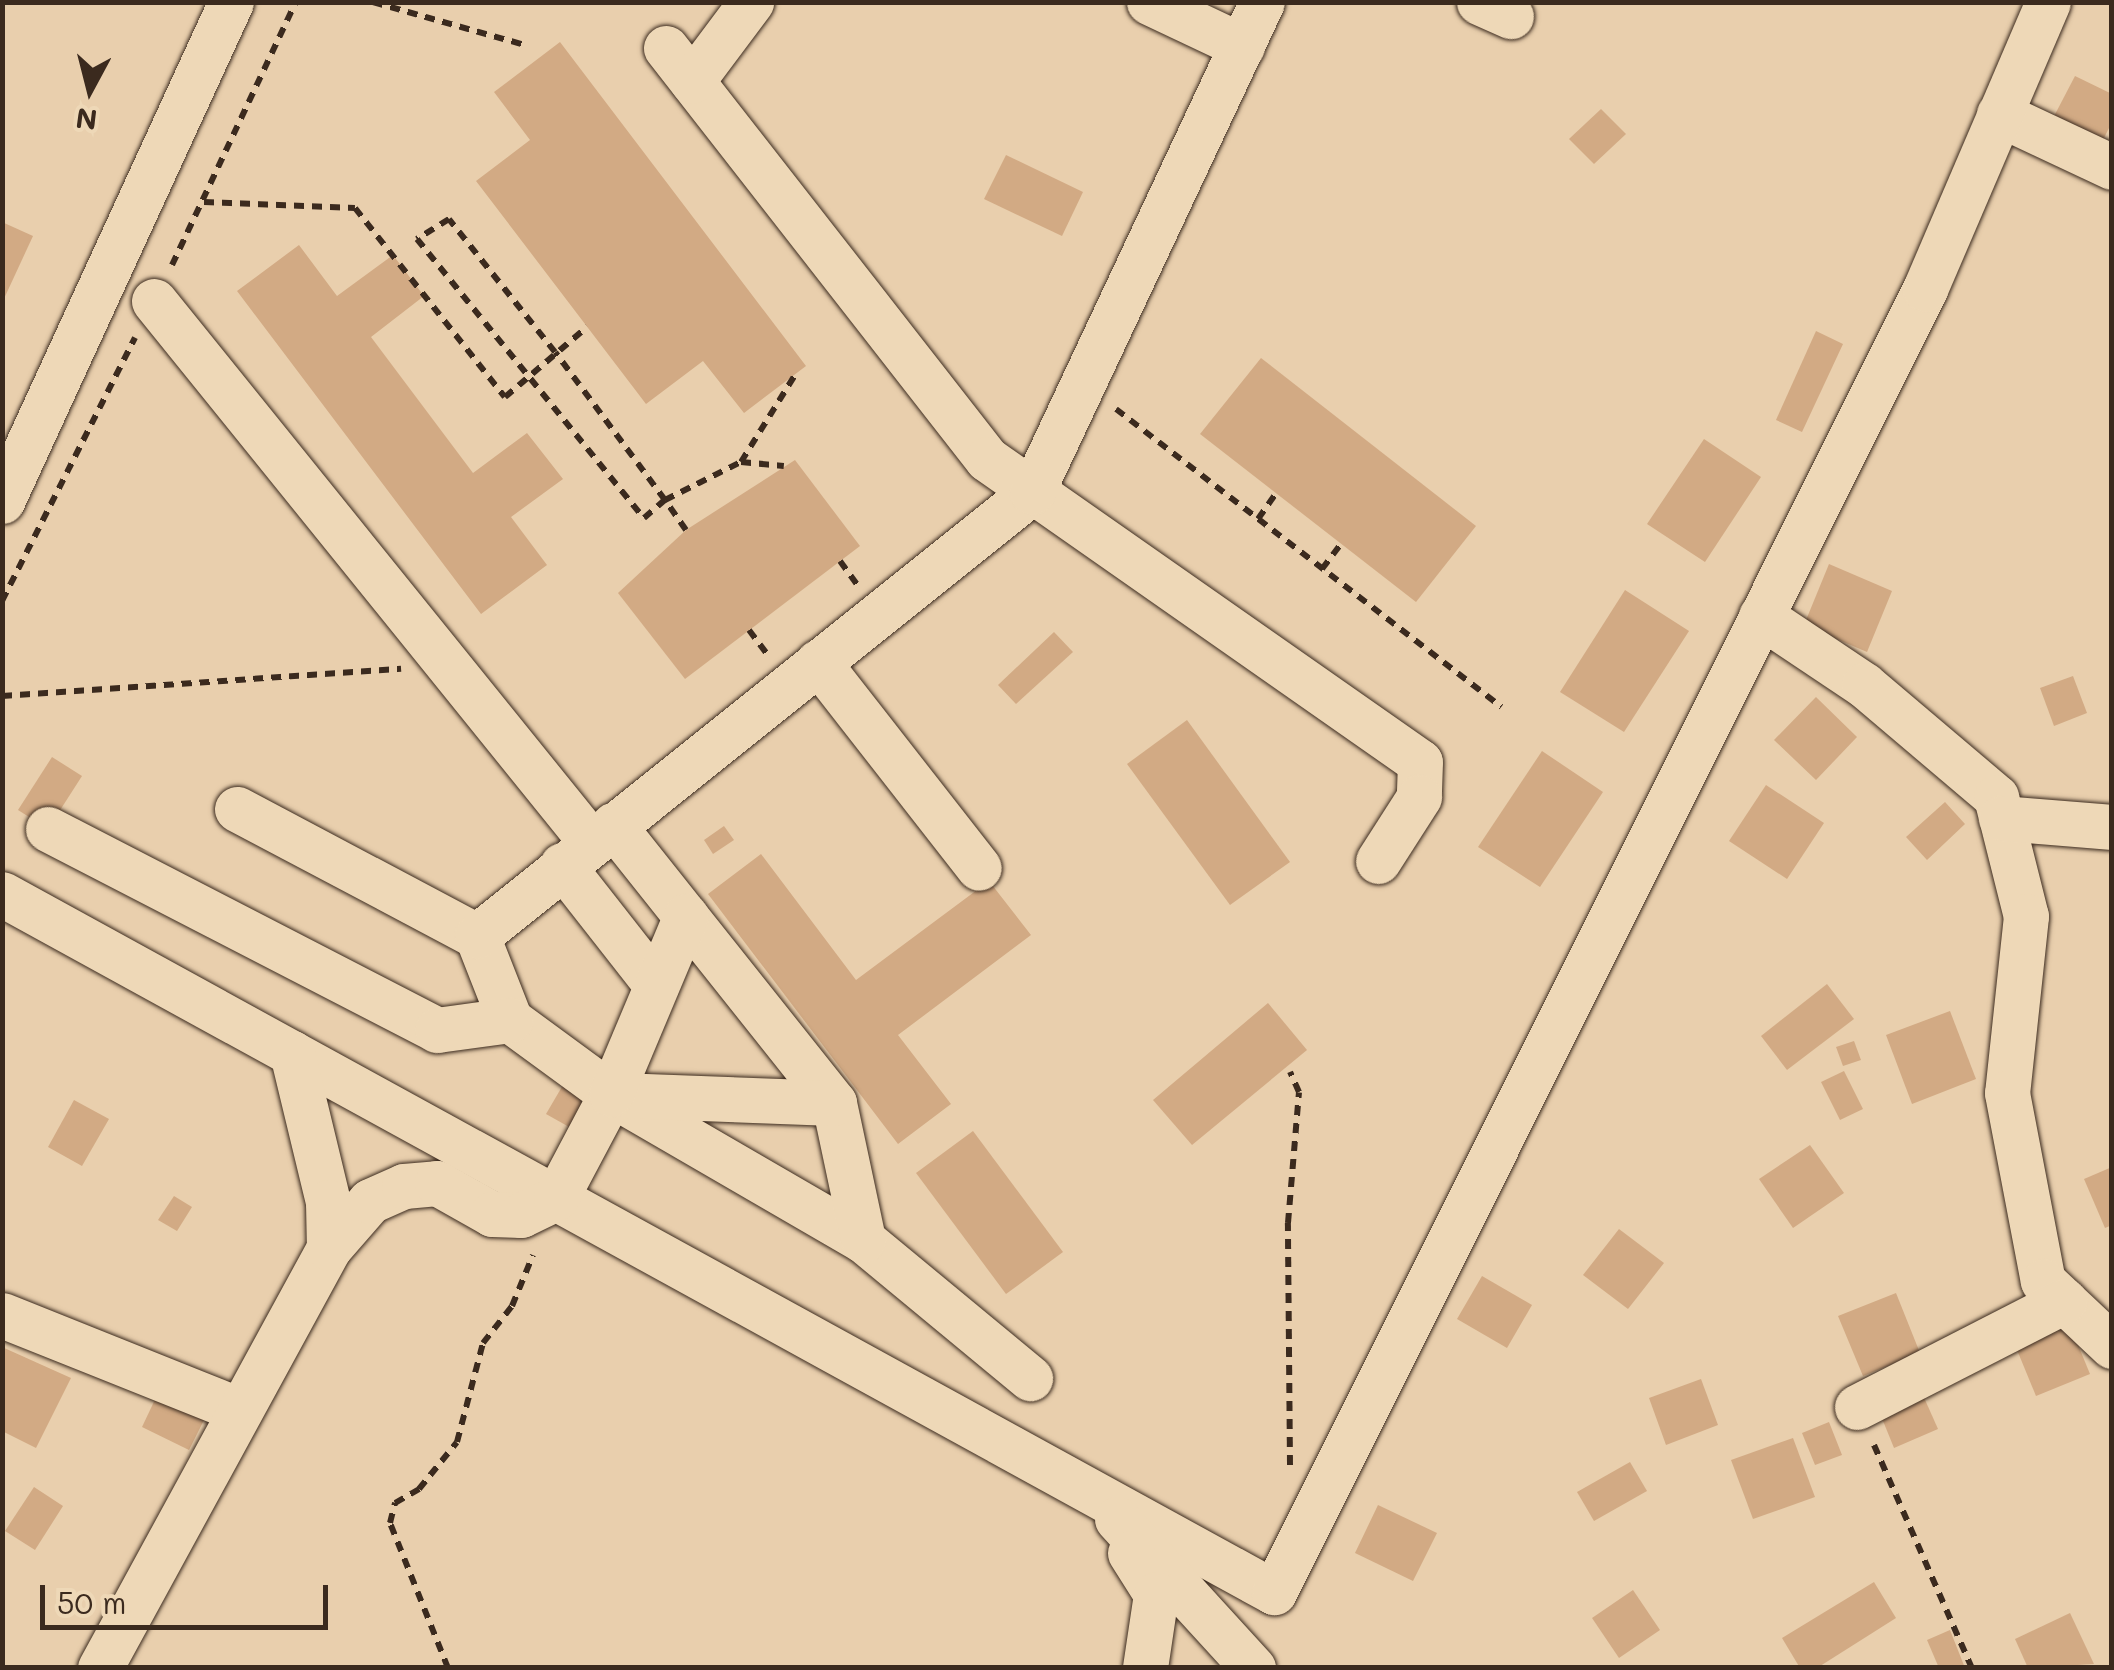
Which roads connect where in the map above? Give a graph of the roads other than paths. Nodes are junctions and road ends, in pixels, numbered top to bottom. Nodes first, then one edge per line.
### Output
1 (231, 2) edge
2 (751, 2) edge
3 (1149, 2) edge
4 (1262, 2) edge
5 (2048, 2) edge
6 (1242, 46) junction
7 (1999, 114) junction
8 (2112, 168) edge
9 (154, 301) dead end
10 (1032, 492) junction
11 (2, 501) edge
12 (1761, 616) junction
13 (818, 662) junction
14 (236, 809) dead end
15 (2001, 818) junction
16 (2112, 827) edge
17 (48, 829) dead end
18 (589, 844) junction
19 (1378, 861) dead end
20 (978, 868) dead end
21 (2, 894) edge
22 (686, 916) junction
23 (477, 936) junction
24 (656, 984) junction
25 (510, 1020) junction
26 (292, 1054) junction
27 (611, 1094) junction
28 (834, 1103) junction
29 (556, 1198) junction
30 (863, 1240) junction
31 (329, 1248) junction
32 (2064, 1301) junction
33 (2, 1314) edge
34 (2112, 1346) edge
35 (1030, 1378) dead end
36 (1857, 1407) road end
37 (240, 1410) junction
38 (1092, 1492) junction
39 (100, 1668) edge
40 (1145, 1668) edge
41 (1254, 1668) edge

1 - 11 street
2 - 10 street
3 - 6 street
4 - 6 street
5 - 7 street
6 - 10 street
7 - 8 street
7 - 12 street
9 - 18 street
10 - 13 street
10 - 19 street
12 - 15 street
12 - 38 street
13 - 18 street
13 - 20 street
14 - 23 street
15 - 16 street
15 - 32 street
17 - 25 street
18 - 22 street
18 - 23 street
18 - 24 street
21 - 26 street
22 - 24 street
22 - 28 street
23 - 25 street
24 - 27 street
25 - 27 street
26 - 29 street
26 - 31 street
27 - 28 street
27 - 29 street
27 - 30 street
28 - 30 street
29 - 31 street
29 - 38 street
30 - 35 street
31 - 37 street
32 - 34 street
32 - 36 street
33 - 37 street
37 - 39 street
38 - 40 street
38 - 41 street

